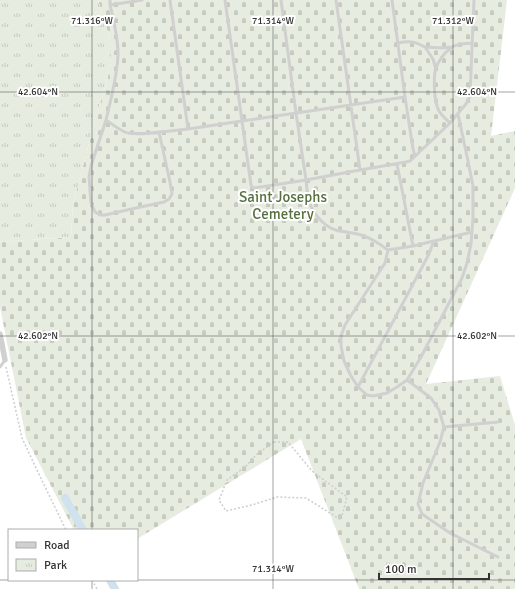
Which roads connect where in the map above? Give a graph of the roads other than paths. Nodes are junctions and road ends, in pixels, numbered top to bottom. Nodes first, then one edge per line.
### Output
1 (110, 0) edge
2 (142, 0) edge
3 (170, 0) edge
4 (226, 0) edge
5 (281, 0) edge
6 (336, 0) edge
7 (392, 0) edge
8 (474, 0) edge
9 (110, 5) junction
10 (398, 43) junction
11 (472, 44) junction
12 (425, 46) junction
13 (451, 47) junction
14 (436, 69) junction
15 (405, 97) junction
16 (351, 106) junction
17 (296, 113) junction
18 (458, 114) junction
19 (106, 120) junction
20 (242, 121) junction
21 (450, 123) junction
22 (188, 129) junction
23 (159, 132) junction
24 (415, 156) junction
25 (397, 164) junction
26 (360, 170) junction
27 (306, 180) junction
28 (472, 232) junction
29 (434, 241) junction
30 (413, 246) junction
31 (388, 250) junction
32 (0, 334) edge
33 (5, 360) joint
34 (0, 367) edge
35 (406, 380) junction
36 (358, 387) junction
37 (498, 422) dead end
38 (444, 427) junction
39 (498, 557) dead end

1 - 9 lane
2 - 9 lane
3 - 22 lane
4 - 20 lane
5 - 17 lane
6 - 16 lane
7 - 10 lane
8 - 11 lane
9 - 19 lane
10 - 12 lane
10 - 15 lane
11 - 13 lane
11 - 18 lane
12 - 13 lane
12 - 14 lane
13 - 14 lane
14 - 21 lane
15 - 16 lane
15 - 24 lane
16 - 17 lane
16 - 26 lane
17 - 20 lane
17 - 27 lane
18 - 21 lane
18 - 28 lane
19 - 23 lane
19 - 23 lane
20 - 22 lane
20 - 27 lane
21 - 24 lane
22 - 23 lane
24 - 25 lane
25 - 26 lane
25 - 30 lane
26 - 27 lane
27 - 31 lane
28 - 29 lane
28 - 35 lane
29 - 30 lane
29 - 36 lane
30 - 31 lane
31 - 36 lane
32 - 33 street
33 - 34 lane
35 - 36 lane
35 - 38 lane
37 - 38 lane
38 - 39 lane

